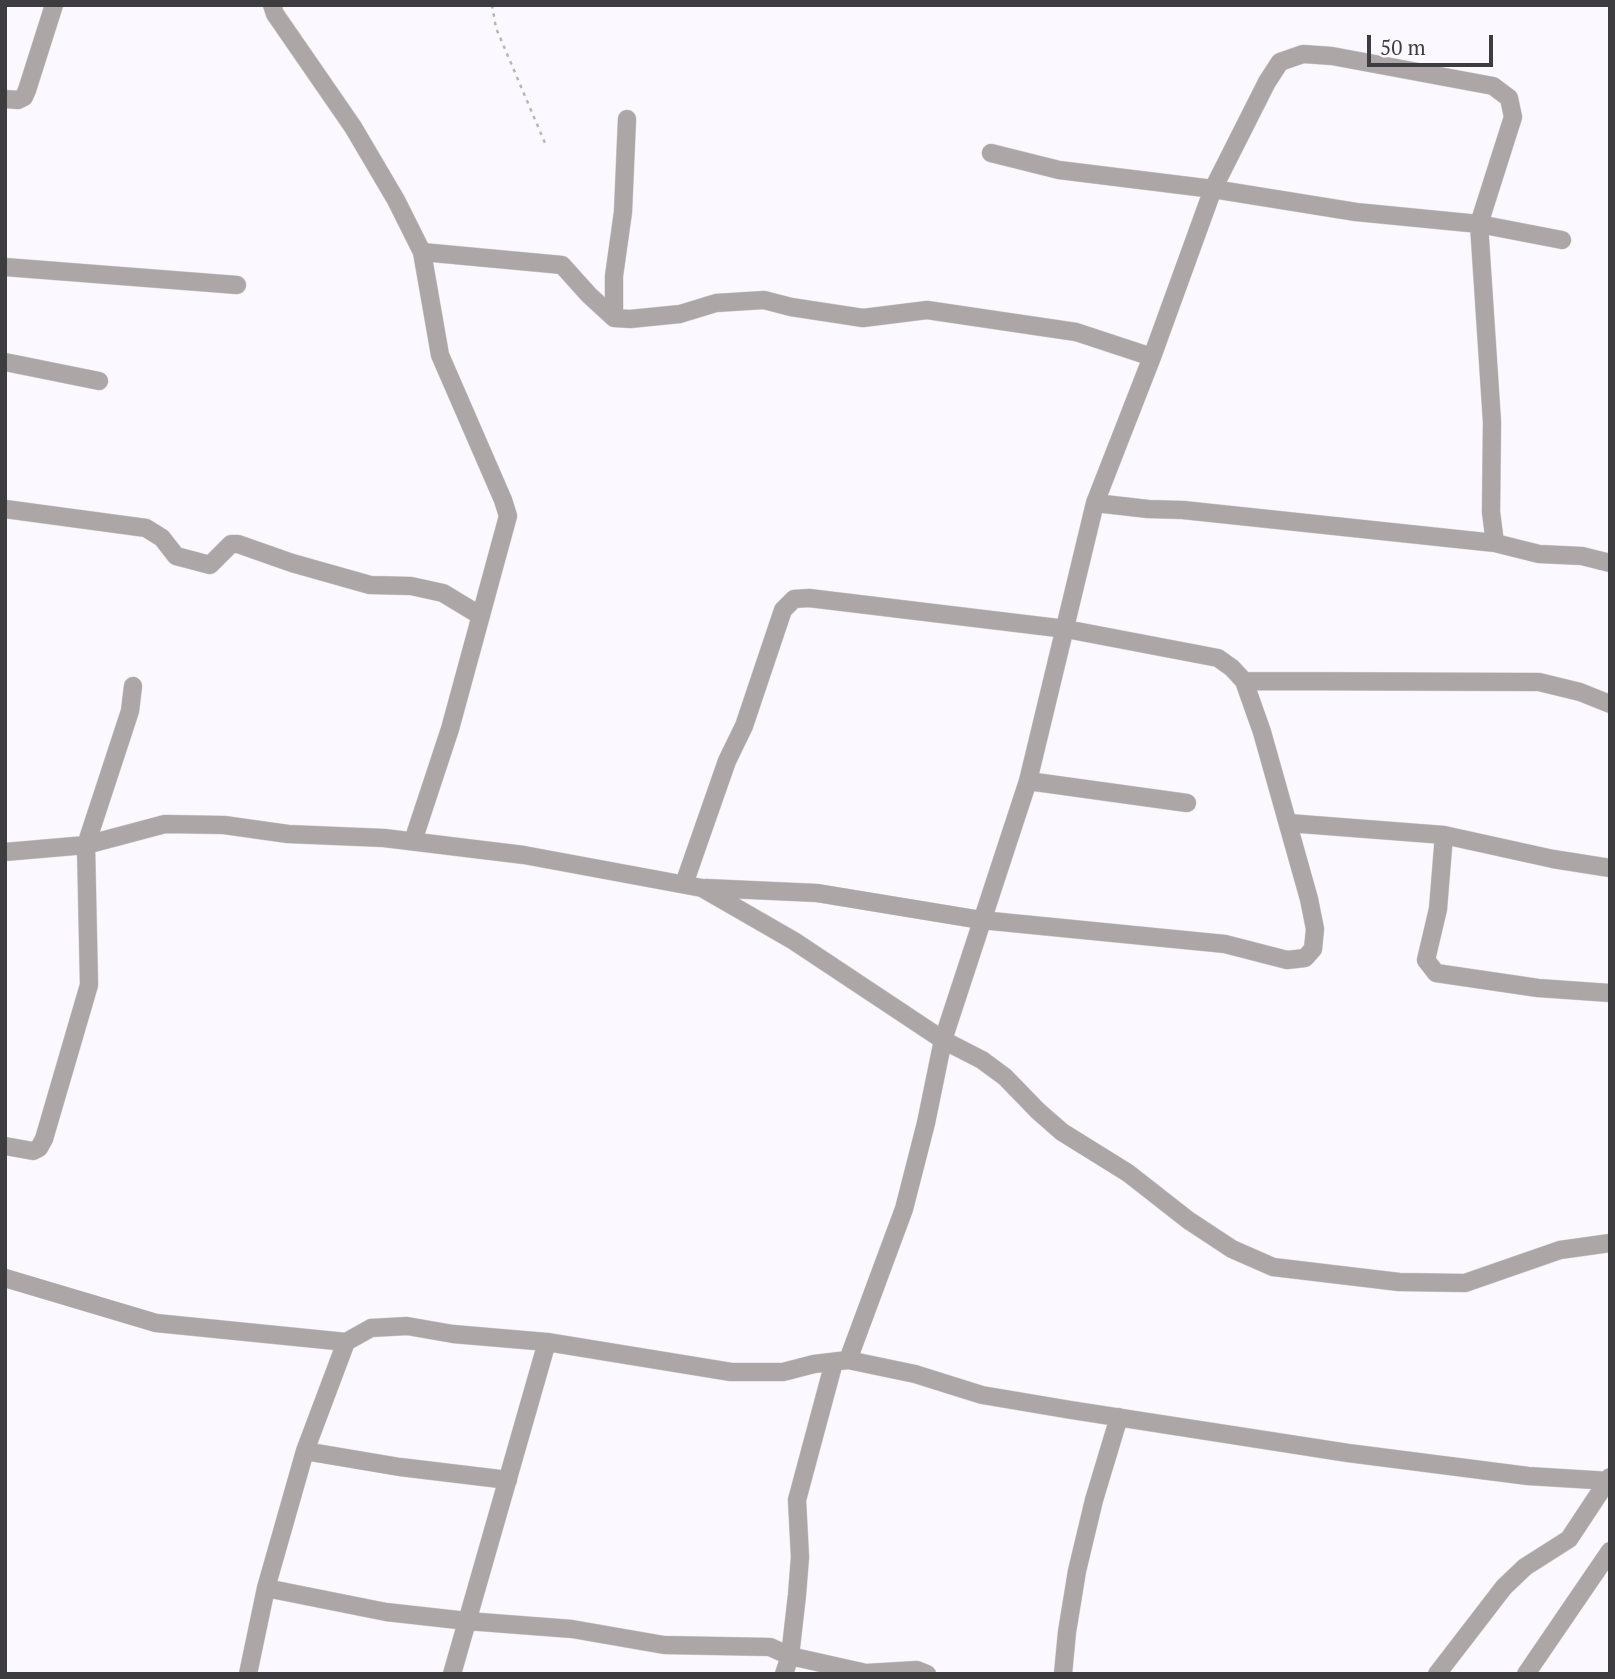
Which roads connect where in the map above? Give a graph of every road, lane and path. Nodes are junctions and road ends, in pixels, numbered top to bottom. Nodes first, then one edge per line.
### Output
1 (54, 5) edge
2 (272, 5) edge
3 (492, 5) edge
4 (5, 99) edge
5 (627, 119) dead end
6 (545, 143) dead end
7 (991, 153) dead end
8 (1213, 189) junction
9 (1479, 224) junction
10 (1562, 240) dead end
11 (422, 252) junction
12 (5, 267) edge
13 (237, 285) dead end
14 (614, 318) junction
15 (1152, 357) junction
16 (5, 362) edge
17 (99, 381) dead end
18 (1095, 503) junction
19 (5, 509) edge
20 (1495, 544) junction
21 (1610, 563) edge
22 (481, 616) junction
23 (1066, 629) junction
24 (1244, 681) junction
25 (133, 686) dead end
26 (1610, 704) edge
27 (1028, 781) junction
28 (1186, 803) dead end
29 (1288, 823) junction
30 (1444, 835) junction
31 (413, 841) junction
32 (86, 845) junction
33 (5, 852) edge
34 (1610, 868) edge
35 (684, 884) junction
36 (702, 888) junction
37 (981, 920) junction
38 (1610, 993) edge
39 (943, 1040) junction
40 (5, 1146) edge
41 (1610, 1243) edge
42 (5, 1278) edge
43 (346, 1342) junction
44 (547, 1342) junction
45 (841, 1361) junction
46 (1119, 1417) junction
47 (305, 1451) junction
48 (508, 1480) junction
49 (1609, 1480) edge
50 (1610, 1551) edge
51 (266, 1588) junction
52 (467, 1621) junction
53 (787, 1665) edge
54 (247, 1674) edge
55 (452, 1674) edge
56 (927, 1674) edge
57 (1063, 1674) edge
58 (1437, 1674) edge
59 (1526, 1674) edge

1 - 4 street
2 - 11 street
3 - 6 path
5 - 14 street
7 - 8 street
8 - 9 street
8 - 9 street
8 - 15 street
9 - 10 street
9 - 20 street
11 - 14 street
11 - 22 street
12 - 13 street
14 - 15 street
15 - 18 street
16 - 17 street
18 - 20 street
18 - 23 street
19 - 22 street
20 - 21 street
22 - 31 street
23 - 24 street
23 - 27 street
23 - 35 street
24 - 26 street
24 - 29 street
25 - 32 street
27 - 28 street
27 - 37 street
29 - 30 street
29 - 37 street
30 - 34 street
30 - 38 street
31 - 32 street
31 - 35 street
32 - 33 street
32 - 40 street
35 - 36 street
36 - 37 street
36 - 39 street
37 - 39 street
39 - 41 street
39 - 45 street
42 - 43 street
43 - 44 street
43 - 47 street
44 - 45 street
44 - 48 street
45 - 46 street
45 - 53 street
46 - 49 street
46 - 57 street
47 - 48 street
47 - 51 street
48 - 52 street
49 - 58 street
50 - 59 street
51 - 52 street
51 - 54 street
52 - 53 street
52 - 55 street
53 - 56 street

